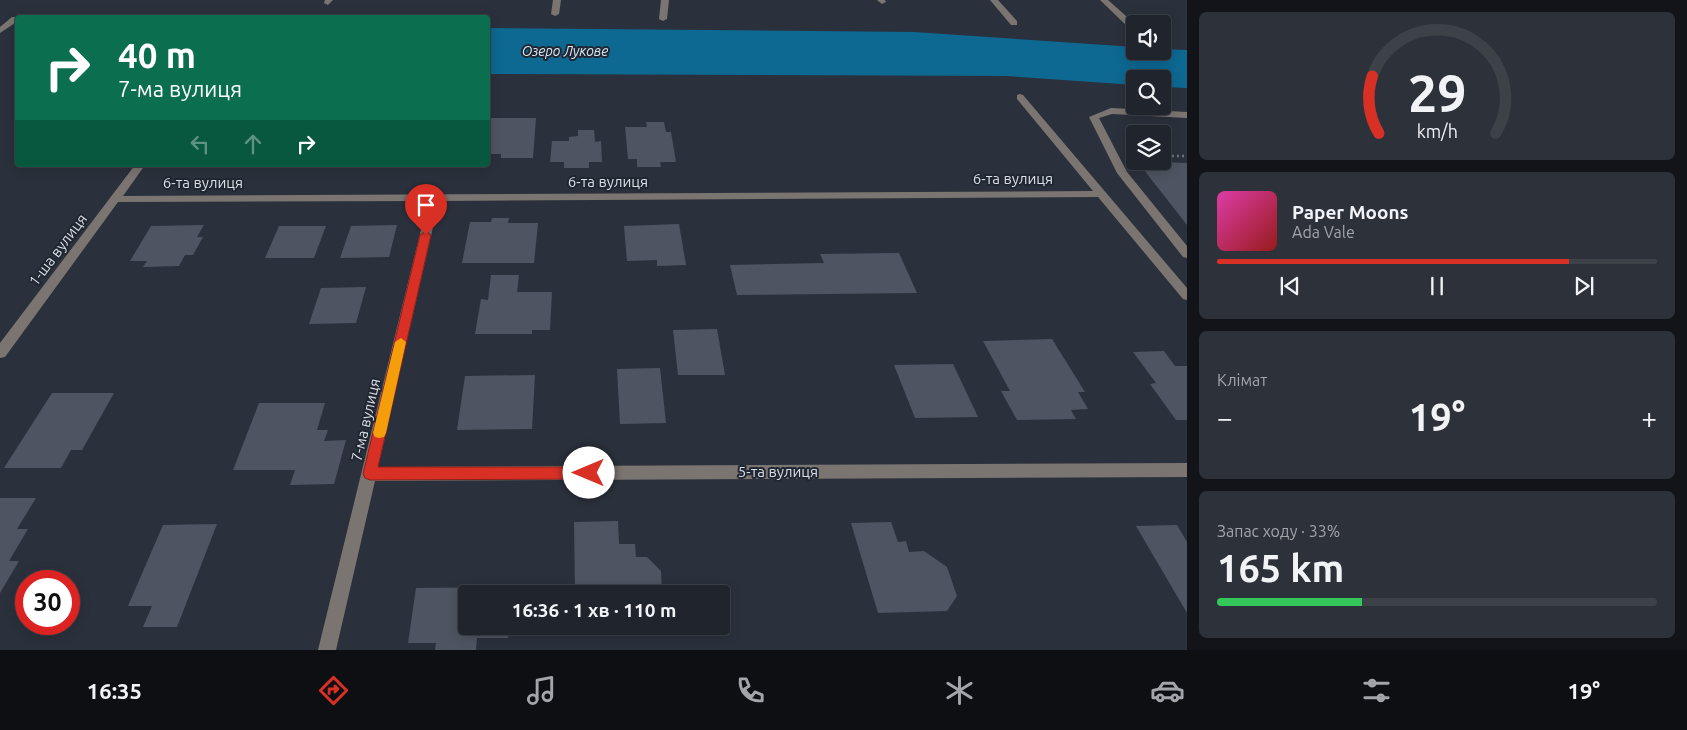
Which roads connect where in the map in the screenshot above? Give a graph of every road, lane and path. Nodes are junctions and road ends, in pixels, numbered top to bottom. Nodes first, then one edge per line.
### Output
1 (557, 0) edge
2 (665, 0) edge
3 (994, 0) edge
4 (1104, 0) edge
5 (555, 14) dead end
6 (15, 19) dead end
7 (663, 19) dead end
8 (1126, 20) edge
9 (1014, 23) dead end
10 (0, 31) edge
11 (1020, 97) dead end
12 (1187, 115) edge
13 (1171, 156) edge
14 (1187, 156) edge
15 (138, 167) edge
16 (1102, 194) junction
17 (115, 198) junction
18 (434, 198) junction
19 (1187, 254) edge
20 (1187, 296) edge
21 (0, 353) edge
22 (1187, 470) edge
23 (370, 474) junction
24 (327, 650) edge

1 - 5 street
2 - 7 street
3 - 9 street
4 - 8 street
6 - 10 street
11 - 16 street
12 - 19 street
13 - 14 path
15 - 17 street, 1-ша вулиця
16 - 18 street, 6-та вулиця
16 - 20 street
17 - 18 street, 6-та вулиця
17 - 21 street, 1-ша вулиця
18 - 23 street, 7-ма вулиця
22 - 23 street, 5-та вулиця
23 - 24 street, 7-ма вулиця

